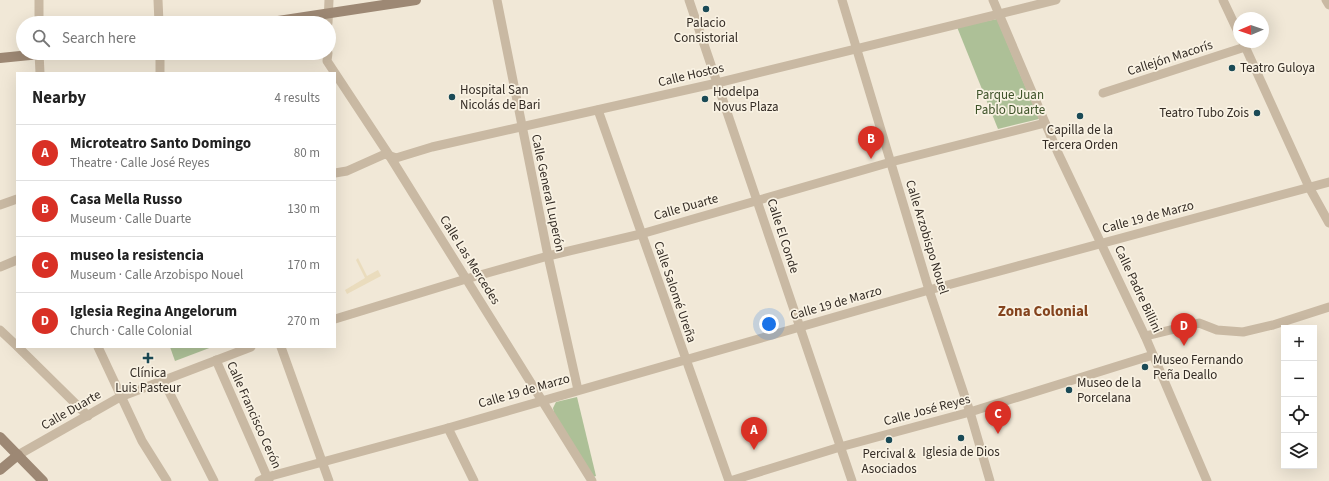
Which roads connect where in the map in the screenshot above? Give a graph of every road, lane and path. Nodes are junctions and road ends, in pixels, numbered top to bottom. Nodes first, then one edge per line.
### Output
1 (39, 0) edge
2 (158, 0) edge
3 (329, 0) edge
4 (416, 0) edge
5 (496, 0) edge
6 (689, 0) edge
7 (842, 0) edge
8 (993, 0) edge
9 (1056, 0) edge
10 (1223, 0) edge
11 (1326, 0) edge
12 (1329, 6) edge
13 (999, 14) junction
14 (39, 16) edge
15 (159, 16) edge
16 (328, 16) edge
17 (336, 17) edge
18 (1233, 21) edge
19 (1235, 48) edge
20 (1245, 48) edge
21 (856, 49) junction
22 (16, 56) edge
23 (0, 58) edge
24 (39, 60) edge
25 (160, 60) edge
26 (327, 60) edge
27 (40, 72) edge
28 (160, 72) edge
29 (334, 72) edge
30 (336, 74) edge
31 (717, 83) junction
32 (1103, 93) dead end
33 (598, 110) junction
34 (1045, 123) junction
35 (521, 128) junction
36 (389, 154) junction
37 (891, 162) junction
38 (336, 173) edge
39 (1329, 182) edge
40 (1309, 187) junction
41 (16, 199) edge
42 (758, 200) junction
43 (0, 205) edge
44 (1329, 223) edge
45 (642, 234) junction
46 (1102, 242) junction
47 (548, 256) junction
48 (16, 260) edge
49 (0, 267) edge
50 (466, 279) junction
51 (929, 290) junction
52 (1329, 306) edge
53 (336, 319) edge
54 (798, 327) junction
55 (0, 330) edge
56 (1145, 336) junction
57 (16, 346) edge
58 (18, 348) edge
59 (98, 348) edge
60 (248, 348) edge
61 (281, 348) edge
62 (1153, 355) junction
63 (216, 360) junction
64 (686, 360) junction
65 (163, 380) junction
66 (578, 390) junction
67 (120, 398) junction
68 (541, 400) junction
69 (970, 412) junction
70 (88, 416) junction
71 (448, 428) junction
72 (0, 437) edge
73 (840, 447) junction
74 (18, 456) junction
75 (322, 462) junction
76 (0, 470) edge
77 (265, 480) edge
78 (43, 481) edge
79 (167, 481) edge
80 (214, 481) edge
81 (329, 481) edge
82 (474, 481) edge
83 (592, 481) edge
84 (729, 481) edge
85 (852, 481) edge
86 (990, 481) edge
87 (1207, 481) edge

1 - 14 street
2 - 15 street
3 - 16 street
4 - 17 street
5 - 35 street, Calle General Luperón
6 - 31 street, Calle El Conde
7 - 21 street, Calle Arzobispo Nouel
8 - 13 street, Calle Padre Billini
9 - 13 street, Calle Hostos
10 - 18 street
11 - 12 street
13 - 21 street, Calle Hostos
13 - 34 street, Calle Padre Billini
19 - 32 street, Callejón Macorís
20 - 40 street
21 - 31 street, Calle Hostos
21 - 37 street, Calle Arzobispo Nouel
22 - 23 street
24 - 27 street
25 - 28 street
26 - 29 street, Calle Las Mercedes
30 - 36 street, Calle Las Mercedes
31 - 33 street, Calle Hostos
31 - 42 street, Calle El Conde
33 - 35 street, Calle Hostos
33 - 45 street, Calle Salomé Ureña
34 - 37 street, Calle Duarte
34 - 46 street, Calle Padre Billini
35 - 36 street, Calle Hostos
35 - 47 street, Calle General Luperón
36 - 38 street, Calle Hostos
36 - 50 street, Calle Las Mercedes
37 - 42 street, Calle Duarte
37 - 51 street, Calle Arzobispo Nouel
39 - 40 street, Calle 19 de Marzo
40 - 44 street
40 - 46 street, Calle 19 de Marzo
41 - 43 street
42 - 45 street, Calle Duarte
42 - 54 street, Calle El Conde
45 - 47 street, Calle Duarte
45 - 64 street, Calle Salomé Ureña
46 - 51 street, Calle 19 de Marzo
46 - 56 street, Calle Padre Billini
47 - 50 street, Calle Duarte
47 - 66 street, Calle General Luperón
48 - 49 street
50 - 53 street, Calle Duarte
50 - 68 street, Calle Las Mercedes
51 - 54 street, Calle 19 de Marzo
51 - 69 street, Calle Arzobispo Nouel
52 - 56 street
54 - 64 street, Calle 19 de Marzo
54 - 73 street, Calle El Conde
55 - 57 street
56 - 62 street, Calle Padre Billini
58 - 70 street
59 - 67 street
60 - 63 street, Calle Duarte
61 - 75 street
62 - 69 street, Calle José Reyes
62 - 87 street, Calle Padre Billini
63 - 65 street, Calle Duarte
63 - 77 street, Calle Francisco Cerón
64 - 66 street, Calle 19 de Marzo
64 - 84 street, Calle Salomé Ureña
65 - 67 street, Calle Duarte
65 - 80 street
66 - 68 street, Calle 19 de Marzo
67 - 70 street, Calle Duarte
67 - 79 street
68 - 71 street, Calle 19 de Marzo
68 - 83 street, Calle Las Mercedes
69 - 73 street, Calle José Reyes
69 - 86 street, Calle Arzobispo Nouel
70 - 74 street, Calle Duarte
71 - 75 street, Calle 19 de Marzo
71 - 82 street
72 - 74 street
73 - 84 street, Calle José Reyes
73 - 85 street, Calle El Conde
74 - 76 street
74 - 78 street
75 - 77 street, Calle 19 de Marzo
75 - 81 street

